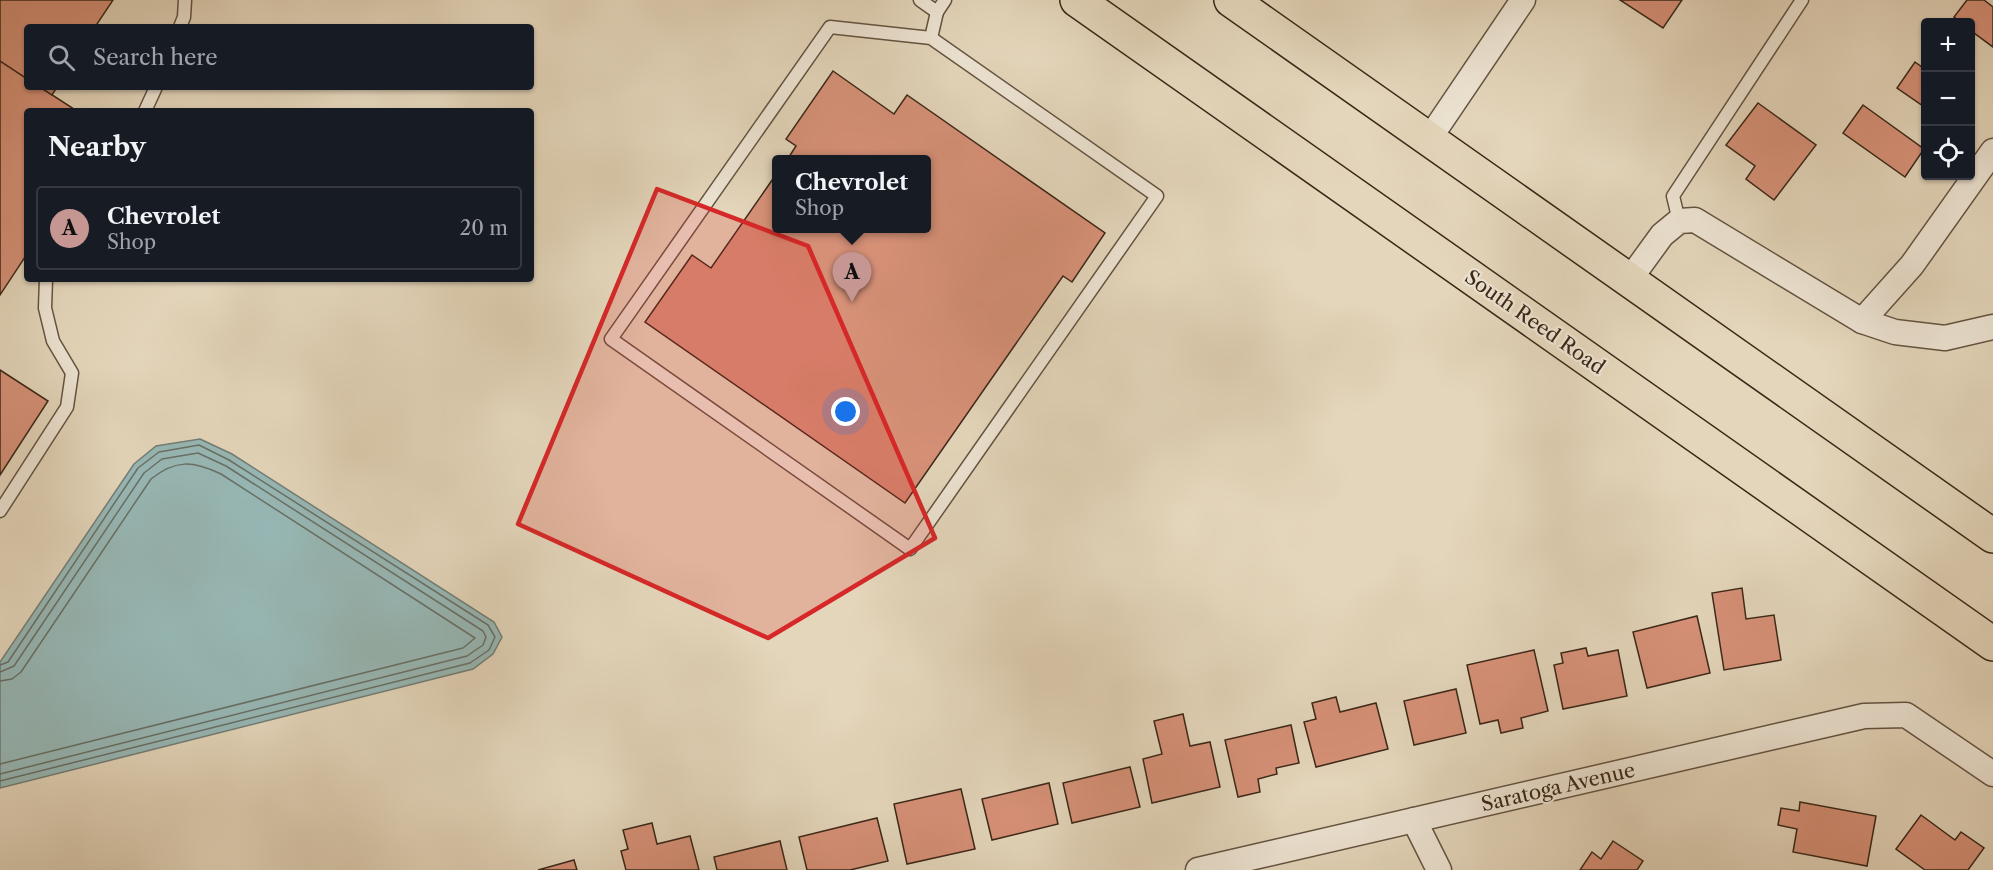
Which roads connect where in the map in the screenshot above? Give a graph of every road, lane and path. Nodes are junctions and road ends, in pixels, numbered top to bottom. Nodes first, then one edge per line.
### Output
1 (185, 0) edge
2 (920, 0) edge
3 (945, 0) edge
4 (1077, 0) edge
5 (1231, 0) edge
6 (1523, 0) edge
7 (1802, 0) edge
8 (937, 12) junction
9 (181, 24) edge
10 (931, 38) junction
11 (155, 90) edge
12 (146, 108) edge
13 (1429, 140) junction
14 (1993, 151) edge
15 (1679, 221) junction
16 (1630, 279) junction
17 (46, 282) edge
18 (1862, 321) junction
19 (1993, 327) edge
20 (0, 511) edge
21 (1993, 536) edge
22 (1993, 644) edge
23 (1993, 774) edge
24 (1414, 820) junction
25 (1198, 870) edge
26 (1439, 870) edge

1 - 9 lane
2 - 8 lane
3 - 8 lane
4 - 22 main road, South Reed Road
5 - 13 main road
6 - 13 street
7 - 15 lane
8 - 10 lane
10 - 10 lane
11 - 12 lane
13 - 16 main road
14 - 18 street
15 - 16 street
15 - 18 street
16 - 21 main road
17 - 20 lane
18 - 19 street
23 - 24 street, Saratoga Avenue
24 - 25 street, Saratoga Avenue
24 - 26 street

